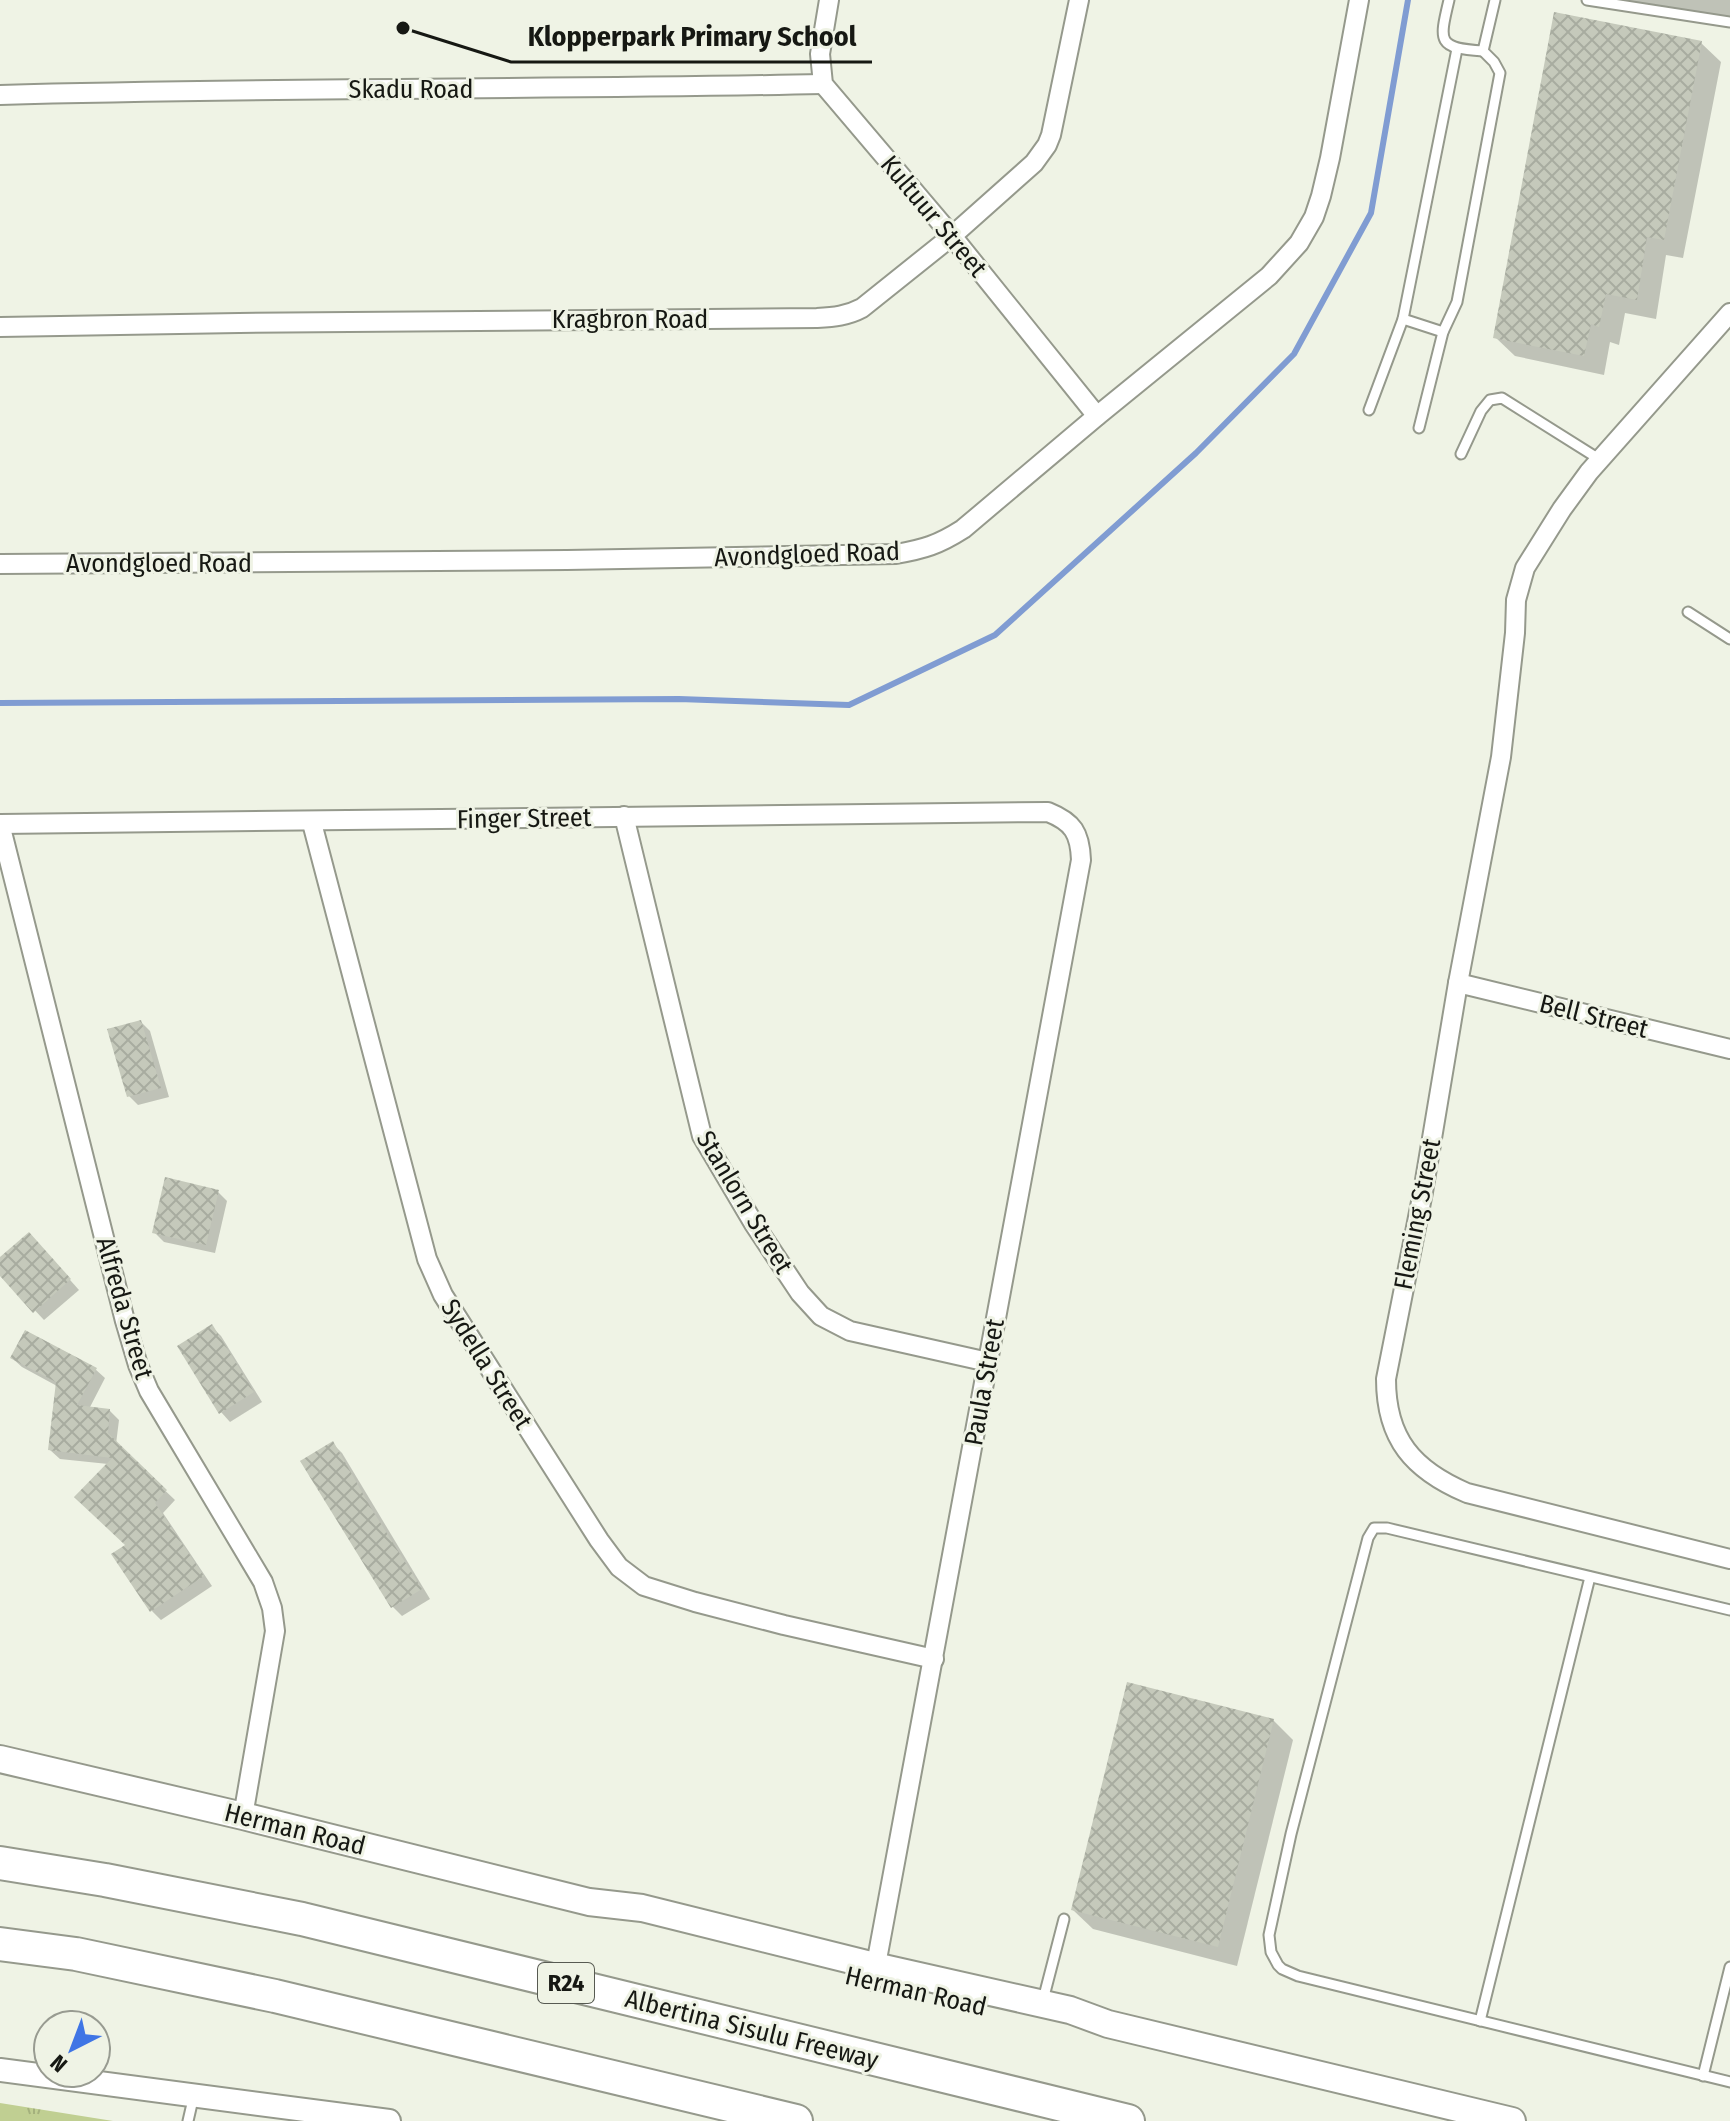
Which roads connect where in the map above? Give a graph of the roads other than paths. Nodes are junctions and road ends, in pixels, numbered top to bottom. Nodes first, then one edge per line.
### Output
1 (829, 0) edge
2 (1079, 0) edge
3 (1359, 0) edge
4 (1449, 0) edge
5 (1495, 0) edge
6 (1587, 0) edge
7 (1730, 22) edge
8 (1457, 49) junction
9 (1483, 51) junction
10 (823, 84) junction
11 (0, 95) edge
12 (952, 236) junction
13 (1730, 313) edge
14 (1403, 319) junction
15 (0, 327) edge
16 (1443, 332) junction
17 (1369, 410) dead end
18 (1097, 416) junction
19 (1419, 428) dead end
20 (1461, 454) dead end
21 (1599, 459) junction
22 (0, 554) edge
23 (0, 564) edge
24 (1688, 612) dead end
25 (1730, 639) edge
26 (1048, 812) joint
27 (624, 816) junction
28 (312, 823) junction
29 (0, 824) edge
30 (1458, 983) junction
31 (1730, 1049) edge
32 (988, 1362) junction
33 (1730, 1559) edge
34 (1590, 1577) junction
35 (1730, 1610) edge
36 (934, 1659) junction
37 (2, 1757) edge
38 (243, 1816) junction
39 (0, 1863) edge
40 (1064, 1919) dead end
41 (0, 1944) edge
42 (1730, 1967) edge
43 (874, 1974) junction
44 (1042, 2004) junction
45 (1480, 2021) junction
46 (1108, 2024) junction
47 (0, 2070) edge
48 (1703, 2076) junction
49 (1730, 2082) edge
50 (194, 2095) junction
51 (188, 2121) edge
52 (389, 2121) edge
53 (796, 2121) edge
54 (1128, 2121) edge
55 (1512, 2121) edge

1 - 10 street
2 - 12 street, Kragbron Road
3 - 18 street, Avondgloed Road
4 - 8 lane
5 - 9 lane
6 - 7 lane
8 - 9 lane
8 - 14 lane
9 - 16 lane
10 - 11 street, Skadu Road
10 - 12 street, Kultuur Street
12 - 15 street, Kragbron Road
12 - 18 street, Kultuur Street
13 - 21 street, Fleming Street
14 - 16 lane
14 - 17 lane
16 - 19 lane
18 - 23 street, Avondgloed Road
20 - 21 lane
21 - 30 street, Fleming Street
22 - 23 street
24 - 25 lane
26 - 27 street, Finger Street
26 - 32 street, Paula Street
27 - 28 street, Finger Street
27 - 32 street, Stanlorn Street
28 - 29 street, Finger Street
28 - 36 street, Sydella Street
29 - 38 street, Alfreda Street
30 - 31 street, Bell Street
30 - 33 street, Fleming Street
32 - 36 street, Paula Street
34 - 35 lane
34 - 45 lane
34 - 45 lane
36 - 43 street, Paula Street
37 - 38 main road, Herman Road
38 - 43 main road, Herman Road
39 - 54 highway, Albertina Sisulu Freeway / R24
40 - 44 lane
41 - 53 highway
42 - 48 lane
43 - 44 main road, Herman Road
43 - 46 main road, Herman Road
44 - 46 main road, Herman Road
45 - 48 lane
46 - 55 main road, Herman Road
47 - 50 street
48 - 49 lane
50 - 51 lane
50 - 52 street

